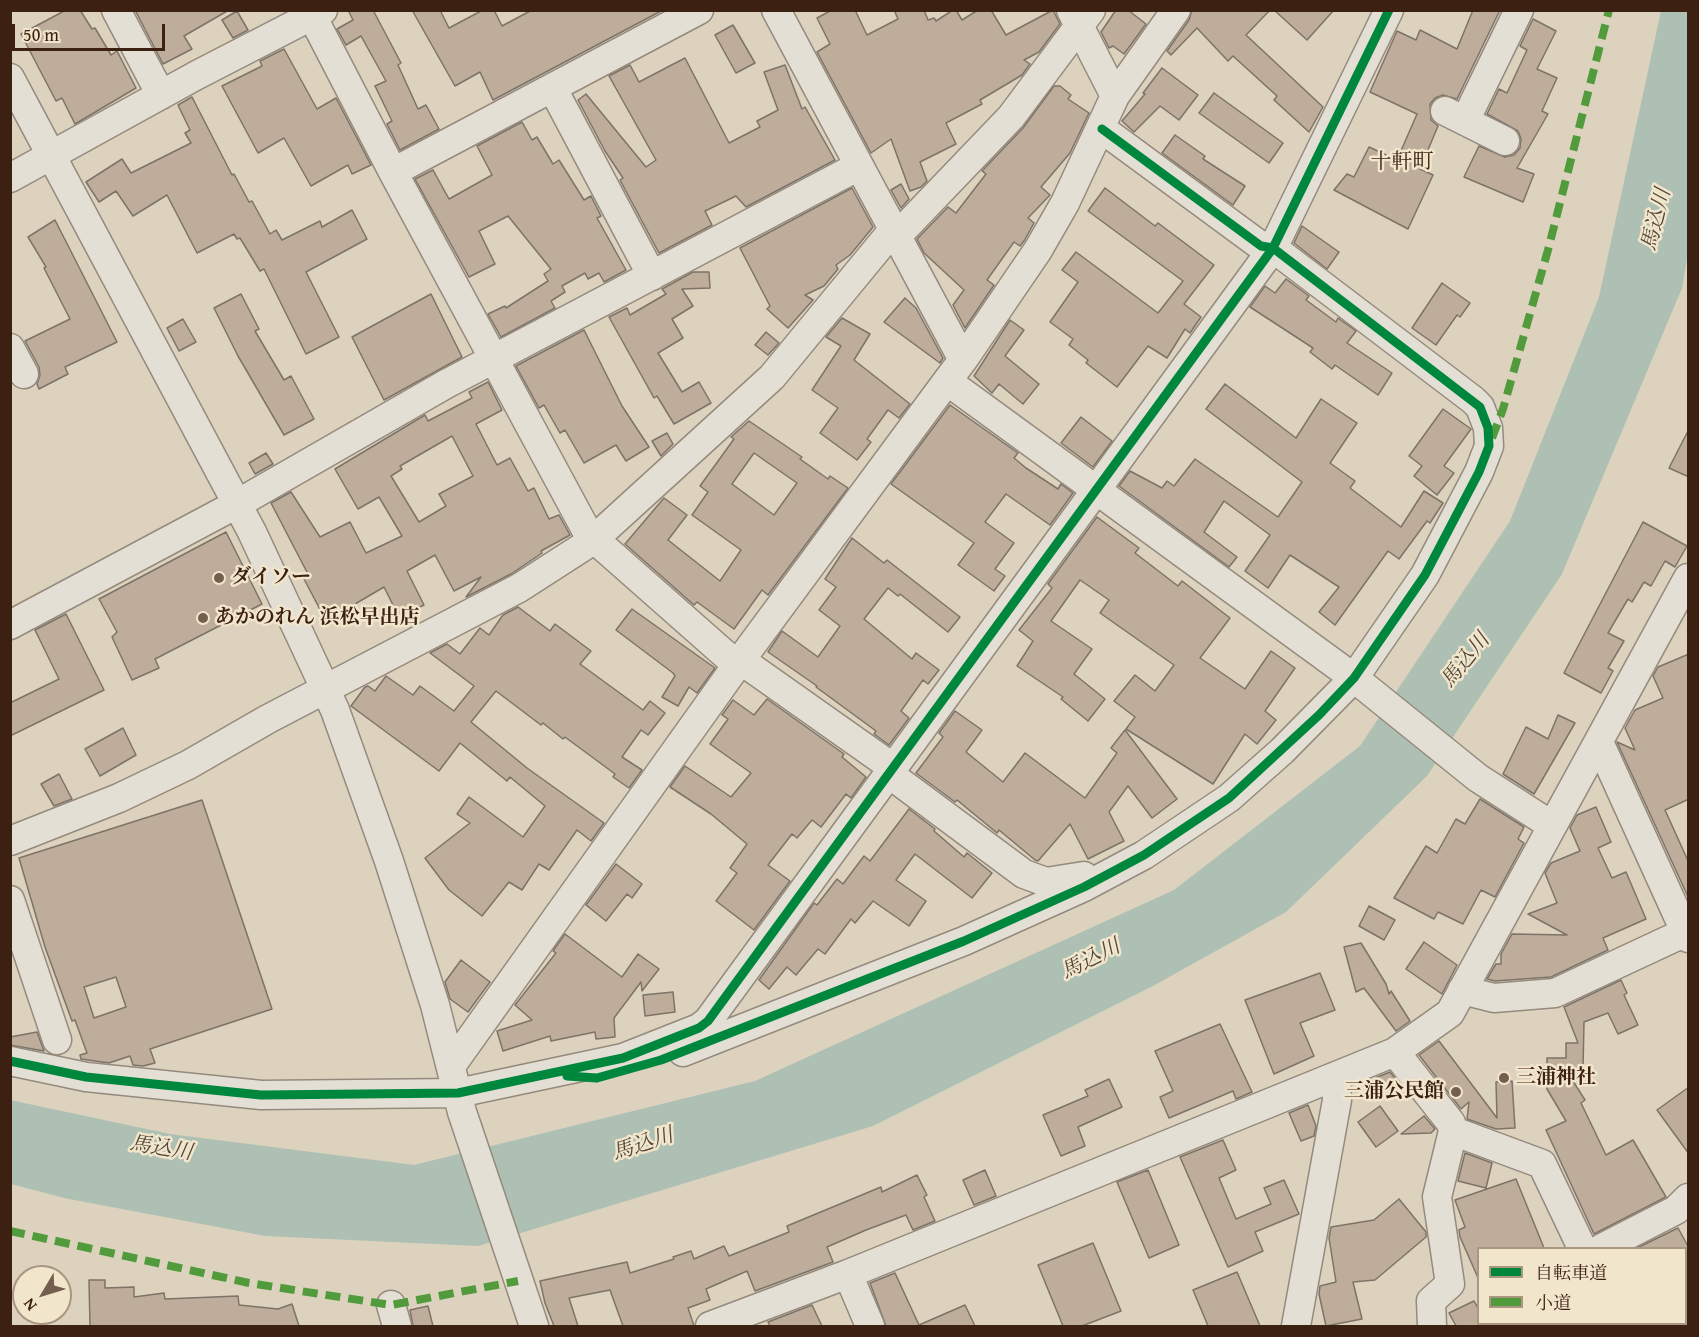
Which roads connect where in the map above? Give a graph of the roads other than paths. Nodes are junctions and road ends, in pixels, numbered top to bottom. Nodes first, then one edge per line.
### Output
1 (116, 10) edge
2 (699, 10) edge
3 (776, 10) edge
4 (1176, 10) edge
5 (1389, 10) edge
6 (1519, 10) edge
7 (315, 12) edge
8 (1080, 15) edge
9 (10, 78) edge
10 (553, 89) junction
11 (161, 95) junction
12 (1115, 96) junction
13 (1102, 129) junction
14 (1505, 141) dead end
15 (52, 155) junction
16 (859, 166) junction
17 (393, 172) junction
18 (10, 178) edge
19 (895, 234) junction
20 (1273, 248) junction
21 (652, 276) junction
22 (10, 348) edge
23 (496, 359) junction
24 (955, 371) junction
25 (24, 374) dead end
26 (1099, 489) junction
27 (237, 504) junction
28 (595, 538) junction
29 (1689, 578) edge
30 (10, 625) edge
31 (738, 665) junction
32 (1356, 680) junction
33 (326, 690) junction
34 (1599, 742) junction
35 (890, 770) junction
36 (1551, 825) junction
37 (12, 838) edge
38 (1105, 876) junction
39 (10, 900) edge
40 (1688, 934) edge
41 (1462, 990) junction
42 (57, 1040) dead end
43 (1395, 1052) junction
44 (10, 1061) edge
45 (549, 1074) junction
46 (1336, 1076) junction
47 (457, 1090) junction
48 (1453, 1131) junction
49 (1689, 1198) edge
50 (1582, 1247) edge
51 (1604, 1247) edge
52 (848, 1274) junction
53 (534, 1326) edge
54 (711, 1326) edge
55 (870, 1326) edge
56 (1296, 1326) edge
57 (1432, 1326) edge

1 - 11 street
2 - 10 street
3 - 16 street
4 - 12 street
5 - 20 street
6 - 14 street
7 - 11 street
7 - 17 street
8 - 12 street
8 - 19 street
9 - 15 street
10 - 17 street
10 - 21 street
11 - 15 street
12 - 13 street
13 - 20 street
13 - 24 street
15 - 18 street
15 - 27 street
16 - 19 street
16 - 21 street
17 - 23 street
19 - 24 street
19 - 28 street
20 - 26 street
20 - 32 street
21 - 23 street
22 - 25 street
23 - 27 street
23 - 28 street
24 - 26 street
24 - 31 street
26 - 32 street
26 - 35 street
27 - 30 street
27 - 33 street
28 - 31 street
28 - 33 street
29 - 34 street
31 - 35 street
31 - 47 street
32 - 36 street
32 - 38 street
33 - 37 street
33 - 47 street
34 - 36 street
34 - 40 street
35 - 38 street
35 - 45 street
36 - 41 street
38 - 45 street
39 - 42 street
40 - 41 street
41 - 43 street
43 - 46 street
43 - 48 street
44 - 47 street
45 - 47 street
46 - 52 street
46 - 56 street
47 - 53 street
48 - 50 street
48 - 57 street
49 - 51 street
52 - 54 street
52 - 55 street

